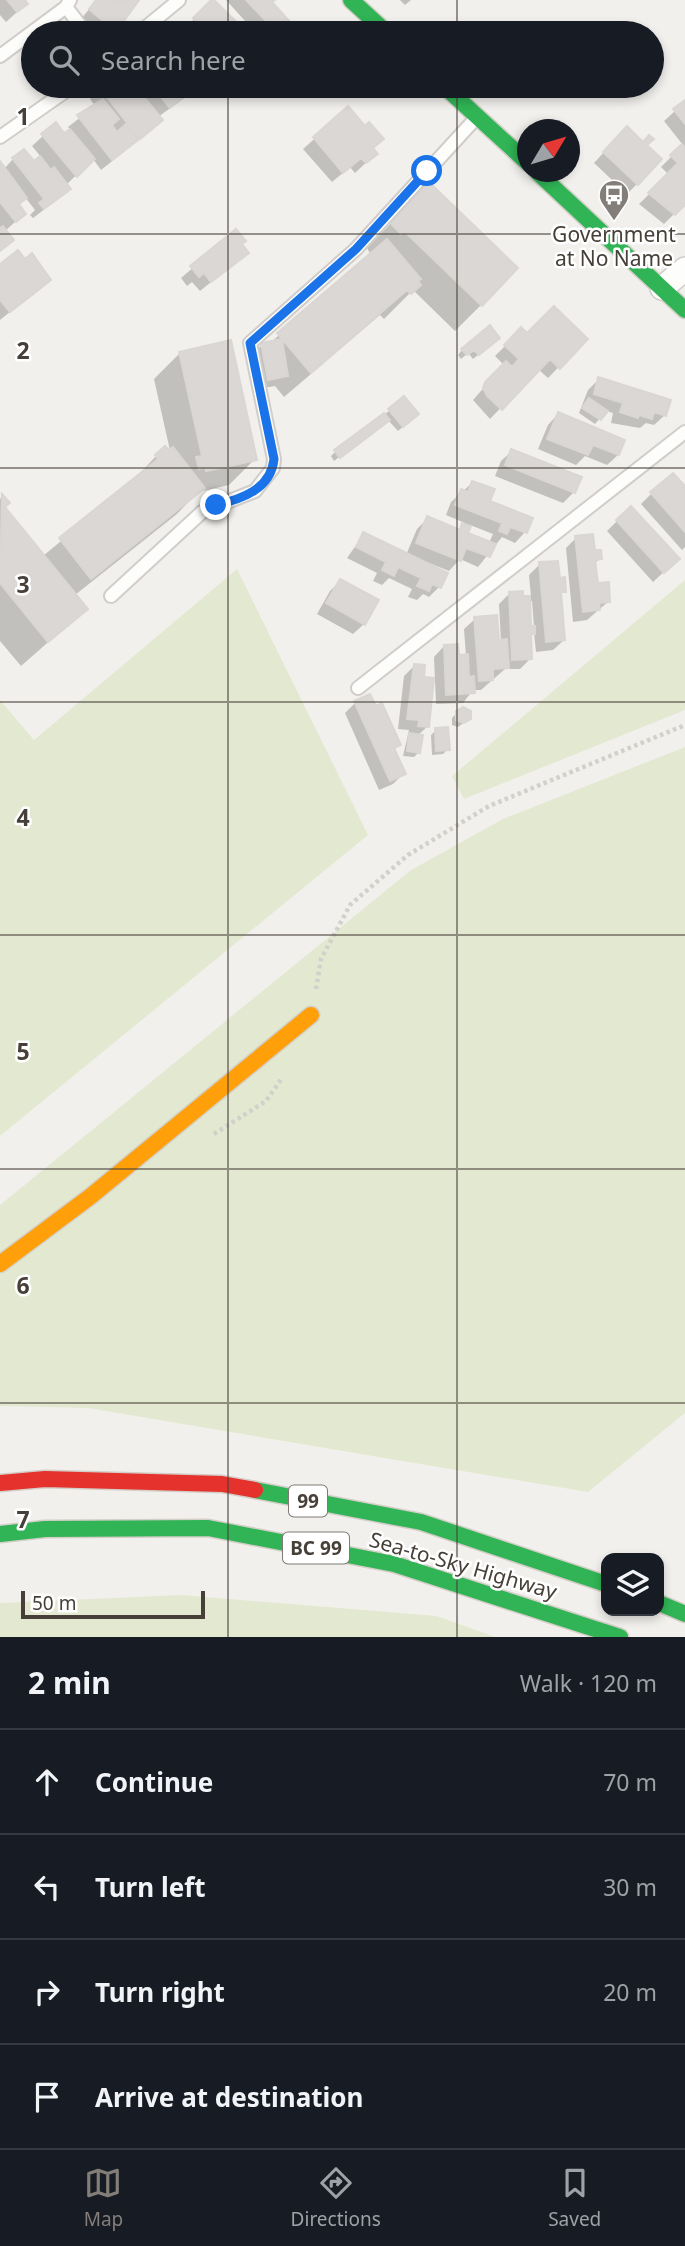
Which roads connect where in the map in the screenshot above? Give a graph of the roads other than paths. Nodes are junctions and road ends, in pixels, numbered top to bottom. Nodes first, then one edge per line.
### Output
1 (179, 0) edge
2 (351, 0) edge
3 (68, 3) edge
4 (45, 21) edge
5 (79, 21) edge
6 (154, 21) edge
7 (374, 21) edge
8 (21, 40) edge
9 (0, 56) edge
10 (56, 98) edge
11 (457, 98) edge
12 (477, 116) junction
13 (0, 137) edge
14 (517, 154) edge
15 (548, 182) edge
16 (685, 269) edge
17 (662, 288) junction
18 (685, 310) edge
19 (685, 432) edge
20 (111, 596) dead end
21 (358, 688) dead end
22 (311, 1015) dead end
23 (0, 1264) edge
24 (0, 1483) edge
25 (0, 1534) edge
26 (601, 1582) edge
27 (664, 1605) edge
28 (685, 1614) edge
29 (620, 1637) edge

1 - 6 lane
2 - 7 main road
3 - 4 lane
3 - 5 lane
8 - 9 lane
10 - 13 lane
11 - 12 main road
12 - 14 main road
12 - 20 lane
15 - 17 main road
16 - 17 street
17 - 18 main road
19 - 21 lane
22 - 23 main road
24 - 26 main road, Sea-to-Sky Highway / 99
25 - 29 main road, Sea-to-Sky Highway / BC 99
27 - 28 main road

